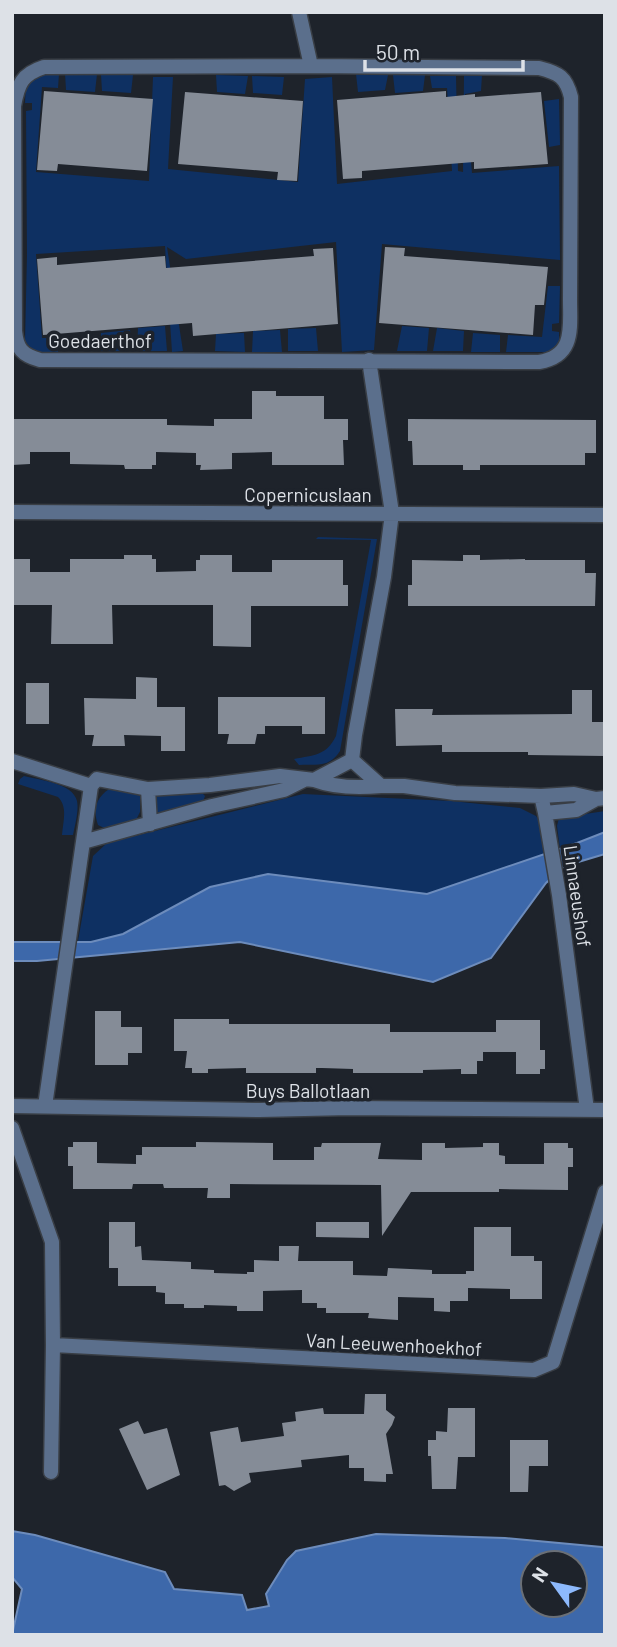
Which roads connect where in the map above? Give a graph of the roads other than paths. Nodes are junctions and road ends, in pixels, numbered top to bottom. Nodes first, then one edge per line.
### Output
1 (299, 12) edge
2 (311, 66) junction
3 (369, 360) junction
4 (12, 512) edge
5 (391, 513) junction
6 (605, 515) edge
7 (352, 760) junction
8 (12, 761) edge
9 (309, 780) junction
10 (210, 785) junction
11 (91, 786) junction
12 (381, 786) junction
13 (148, 789) junction
14 (541, 796) junction
15 (600, 798) edge
16 (212, 806) junction
17 (545, 813) junction
18 (150, 824) junction
19 (83, 842) junction
20 (12, 1106) edge
21 (45, 1106) junction
22 (587, 1110) junction
23 (605, 1110) edge
24 (12, 1128) edge
25 (605, 1192) edge
26 (54, 1345) junction
27 (51, 1472) dead end

1 - 2 street
2 - 3 street, Goedaerthof
2 - 3 street, Goedaerthof
3 - 5 street
4 - 5 street, Copernicuslaan
5 - 6 street, Copernicuslaan
5 - 7 street
7 - 9 street
7 - 12 street
8 - 11 street
9 - 10 street
9 - 12 street
9 - 16 street
10 - 13 street
10 - 16 street
11 - 13 street
11 - 19 street
12 - 14 street
13 - 18 street
14 - 15 street
14 - 17 street, Linnaeushof
15 - 17 street
16 - 18 street
17 - 22 street, Linnaeushof
18 - 19 street
19 - 21 street
20 - 21 street, Buys Ballotlaan
21 - 22 street, Buys Ballotlaan
22 - 23 street, Buys Ballotlaan
24 - 26 street
25 - 26 street, Van Leeuwenhoekhof
26 - 27 street

